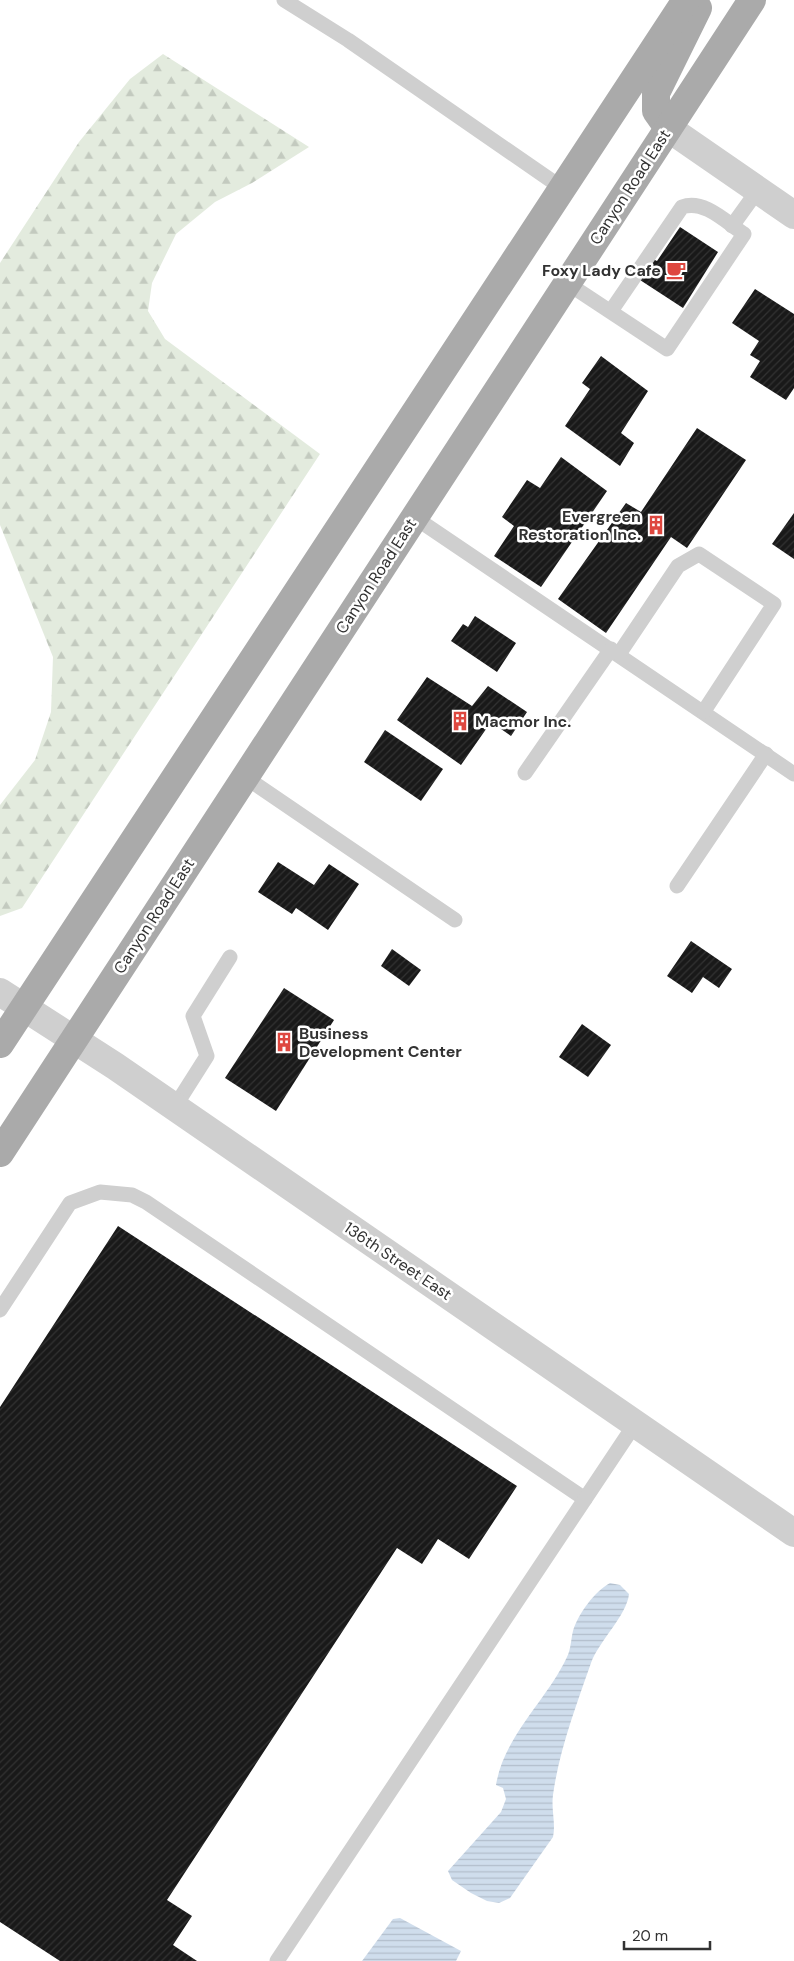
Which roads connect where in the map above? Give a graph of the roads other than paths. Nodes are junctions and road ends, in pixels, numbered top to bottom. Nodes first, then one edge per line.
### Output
1 (686, 0) edge
2 (702, 0) edge
3 (752, 0) edge
4 (292, 2) edge
5 (668, 128) junction
6 (562, 188) junction
7 (758, 190) junction
8 (794, 215) edge
9 (732, 226) junction
10 (567, 283) junction
11 (611, 311) junction
12 (414, 517) junction
13 (615, 651) junction
14 (704, 711) junction
15 (766, 754) junction
16 (525, 772) dead end
17 (794, 774) edge
18 (245, 777) junction
19 (678, 886) dead end
20 (455, 920) dead end
21 (230, 957) dead end
22 (0, 992) edge
23 (24, 1008) junction
24 (74, 1039) junction
25 (0, 1044) edge
26 (174, 1108) junction
27 (0, 1153) edge
28 (0, 1310) edge
29 (635, 1424) junction
30 (585, 1499) junction
31 (794, 1533) edge
32 (277, 1961) edge

1 - 6 main road
2 - 5 main road
3 - 5 main road, Canyon Road East
4 - 6 lane
5 - 7 street
5 - 10 main road, Canyon Road East
6 - 23 main road
7 - 8 street
7 - 9 lane
9 - 11 lane
9 - 11 lane
10 - 11 lane
10 - 12 main road, Canyon Road East
12 - 13 lane
12 - 18 main road, Canyon Road East
13 - 14 lane
13 - 14 lane
13 - 16 lane
14 - 15 lane
15 - 17 lane
15 - 19 lane
18 - 20 lane
18 - 24 main road, Canyon Road East
21 - 26 lane
22 - 23 street, 136th Street East
23 - 24 street, 136th Street East
23 - 25 main road
24 - 26 street, 136th Street East
24 - 27 main road, Canyon Road East
26 - 29 street, 136th Street East
28 - 30 lane
29 - 30 lane
29 - 31 street, 136th Street East
30 - 32 lane

